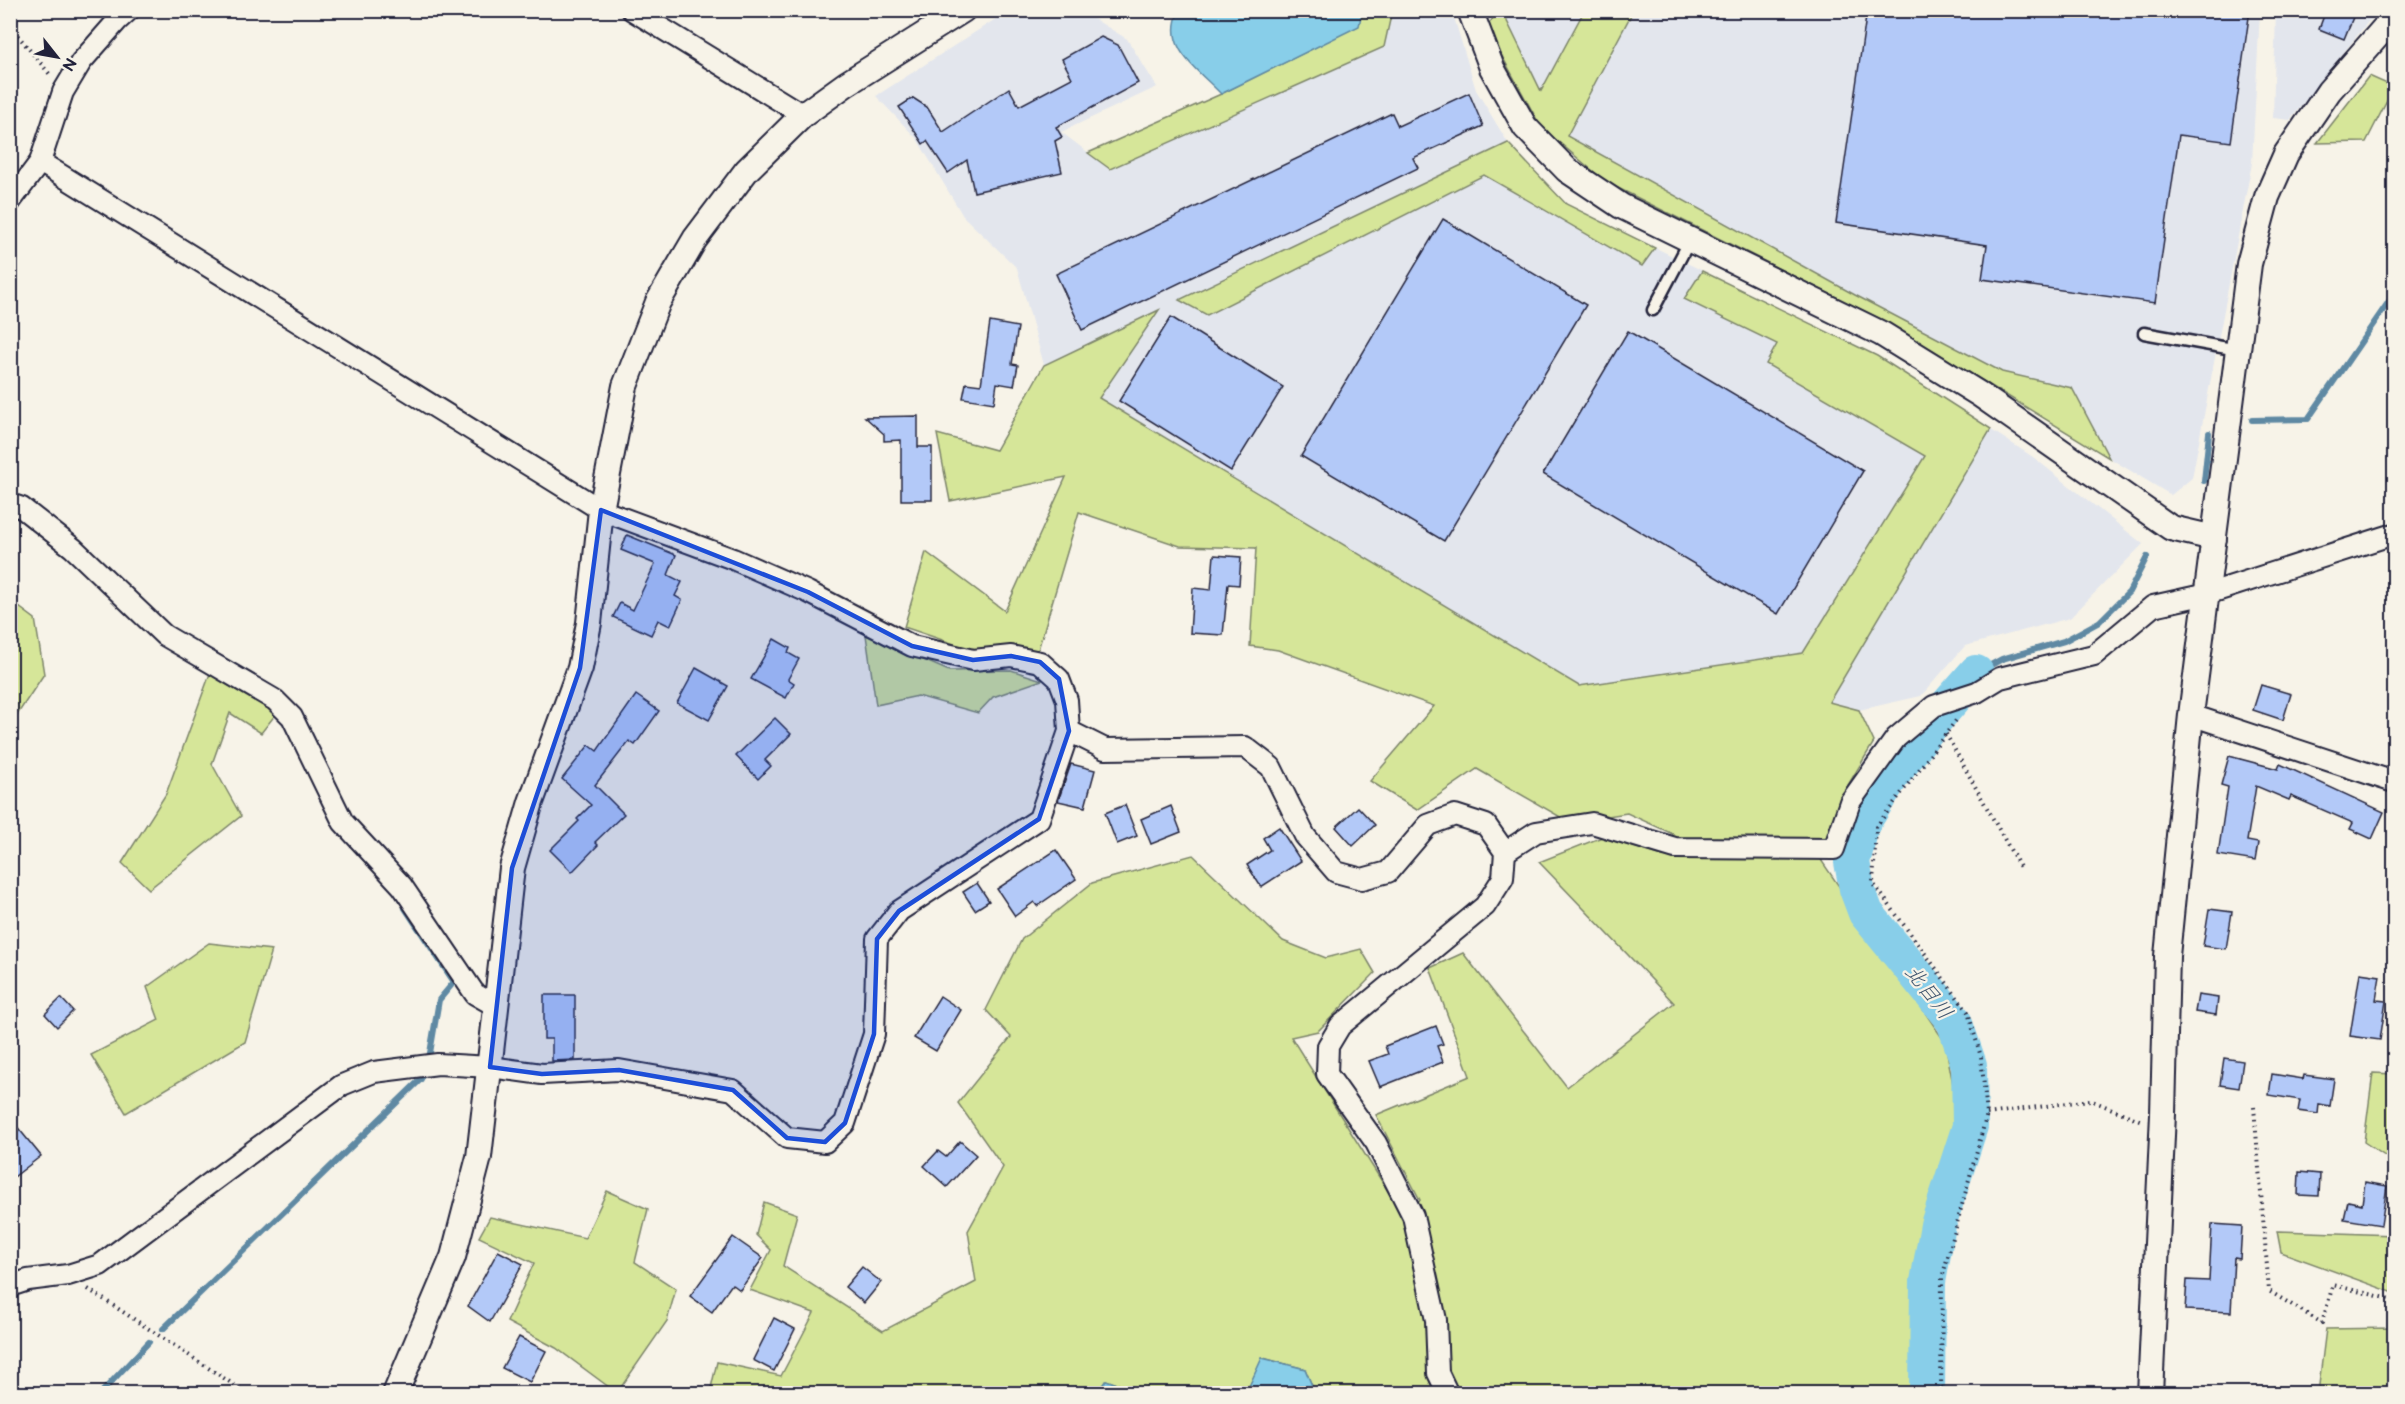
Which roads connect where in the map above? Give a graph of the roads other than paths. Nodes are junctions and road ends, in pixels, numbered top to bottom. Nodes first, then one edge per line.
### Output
1 (129, 10) edge
2 (632, 10) edge
3 (963, 10) edge
4 (1470, 10) edge
5 (2394, 17) edge
6 (803, 115) junction
7 (40, 162) junction
8 (10, 202) edge
9 (1690, 240) junction
10 (1653, 310) dead end
11 (2144, 333) dead end
12 (2238, 350) junction
13 (10, 504) edge
14 (602, 510) junction
15 (2394, 534) edge
16 (2214, 538) junction
17 (2207, 594) junction
18 (2191, 715) junction
19 (1069, 731) junction
20 (2394, 782) edge
21 (1505, 852) junction
22 (496, 1006) junction
23 (490, 1067) junction
24 (10, 1286) edge
25 (395, 1394) edge
26 (1448, 1394) edge
27 (2150, 1394) edge

1 - 7 street
2 - 6 street
3 - 6 street
4 - 9 street
5 - 12 street
6 - 14 street
7 - 8 street
7 - 14 street
9 - 10 lane
9 - 16 street
11 - 12 lane
12 - 16 street
13 - 22 street
14 - 19 street
14 - 22 street
15 - 17 street
16 - 17 street
17 - 18 street
17 - 21 street
18 - 20 street
18 - 27 street
19 - 21 street
19 - 23 street
21 - 26 street
22 - 23 street
23 - 24 street
23 - 25 street

